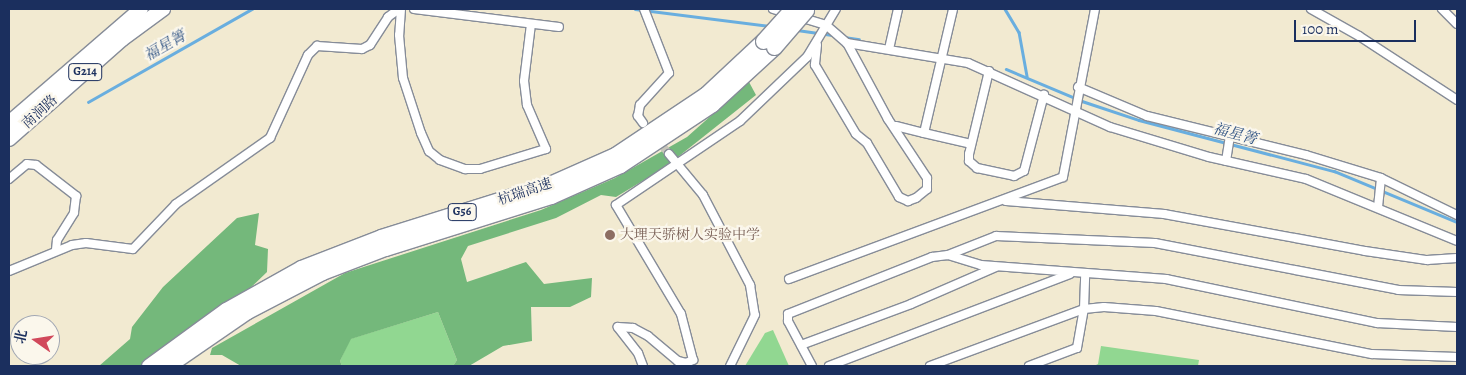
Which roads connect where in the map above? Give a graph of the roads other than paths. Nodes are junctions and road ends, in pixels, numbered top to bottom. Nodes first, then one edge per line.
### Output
1 (141, 9) edge
2 (163, 9) edge
3 (400, 9) edge
4 (414, 9) edge
5 (644, 9) edge
6 (773, 9) edge
7 (801, 9) edge
8 (836, 9) edge
9 (898, 9) edge
10 (953, 9) edge
11 (1094, 9) edge
12 (1311, 9) edge
13 (1442, 9) edge
14 (531, 24) junction
15 (1457, 24) edge
16 (559, 27) dead end
17 (825, 27) junction
18 (818, 40) junction
19 (847, 43) junction
20 (769, 44) junction
21 (889, 49) junction
22 (941, 58) junction
23 (989, 71) junction
24 (1078, 90) junction
25 (1044, 95) junction
26 (1457, 100) edge
27 (1076, 108) junction
28 (9, 123) edge
29 (643, 123) dead end
30 (896, 126) junction
31 (924, 133) junction
32 (1230, 137) junction
33 (9, 139) edge
34 (971, 144) junction
35 (669, 154) tunnel mouth
36 (1226, 161) junction
37 (677, 166) junction
38 (9, 179) edge
39 (1381, 181) junction
40 (1004, 201) junction
41 (1378, 208) junction
42 (1457, 215) edge
43 (1457, 241) edge
44 (56, 250) junction
45 (948, 255) junction
46 (1457, 258) edge
47 (997, 266) junction
48 (9, 271) edge
49 (1072, 273) junction
50 (1085, 274) junction
51 (789, 279) dead end
52 (1457, 292) edge
53 (1084, 309) junction
54 (1457, 327) edge
55 (801, 345) junction
56 (1457, 357) edge
57 (149, 366) edge
58 (168, 366) edge
59 (643, 366) edge
60 (730, 366) edge
61 (812, 366) edge
62 (829, 366) edge
63 (930, 366) edge
64 (1029, 366) edge

1 - 28 highway, 南涧路 / G214
2 - 33 highway, 南涧路 / G214
3 - 14 street
3 - 44 street
4 - 14 street
5 - 29 street
6 - 17 street
7 - 20 highway, 杭瑞高速 / G56, bridge
8 - 17 street
9 - 21 street
10 - 22 street
11 - 24 street
12 - 26 street
13 - 15 street
14 - 16 street
17 - 18 street
17 - 19 street
18 - 30 street
18 - 37 street
19 - 21 street
19 - 30 street
20 - 57 highway, 杭瑞高速 / G56
20 - 58 highway, 杭瑞高速 / G56
21 - 22 street
22 - 23 street
22 - 31 street
23 - 25 street
23 - 34 street
24 - 27 street
24 - 32 street
25 - 27 street
25 - 34 street
27 - 36 street
27 - 40 street
30 - 31 street
31 - 34 street
32 - 36 street
32 - 39 street
35 - 37 street
36 - 41 street
37 - 59 street
37 - 60 street
38 - 44 street
39 - 41 street
39 - 42 street
40 - 46 street
40 - 51 street
41 - 43 street
44 - 48 street
45 - 47 street
45 - 52 street
45 - 55 street
47 - 49 street
47 - 55 street
49 - 50 street
49 - 62 street
50 - 53 street
50 - 54 street
53 - 56 street
53 - 63 street
53 - 64 street
55 - 61 street

